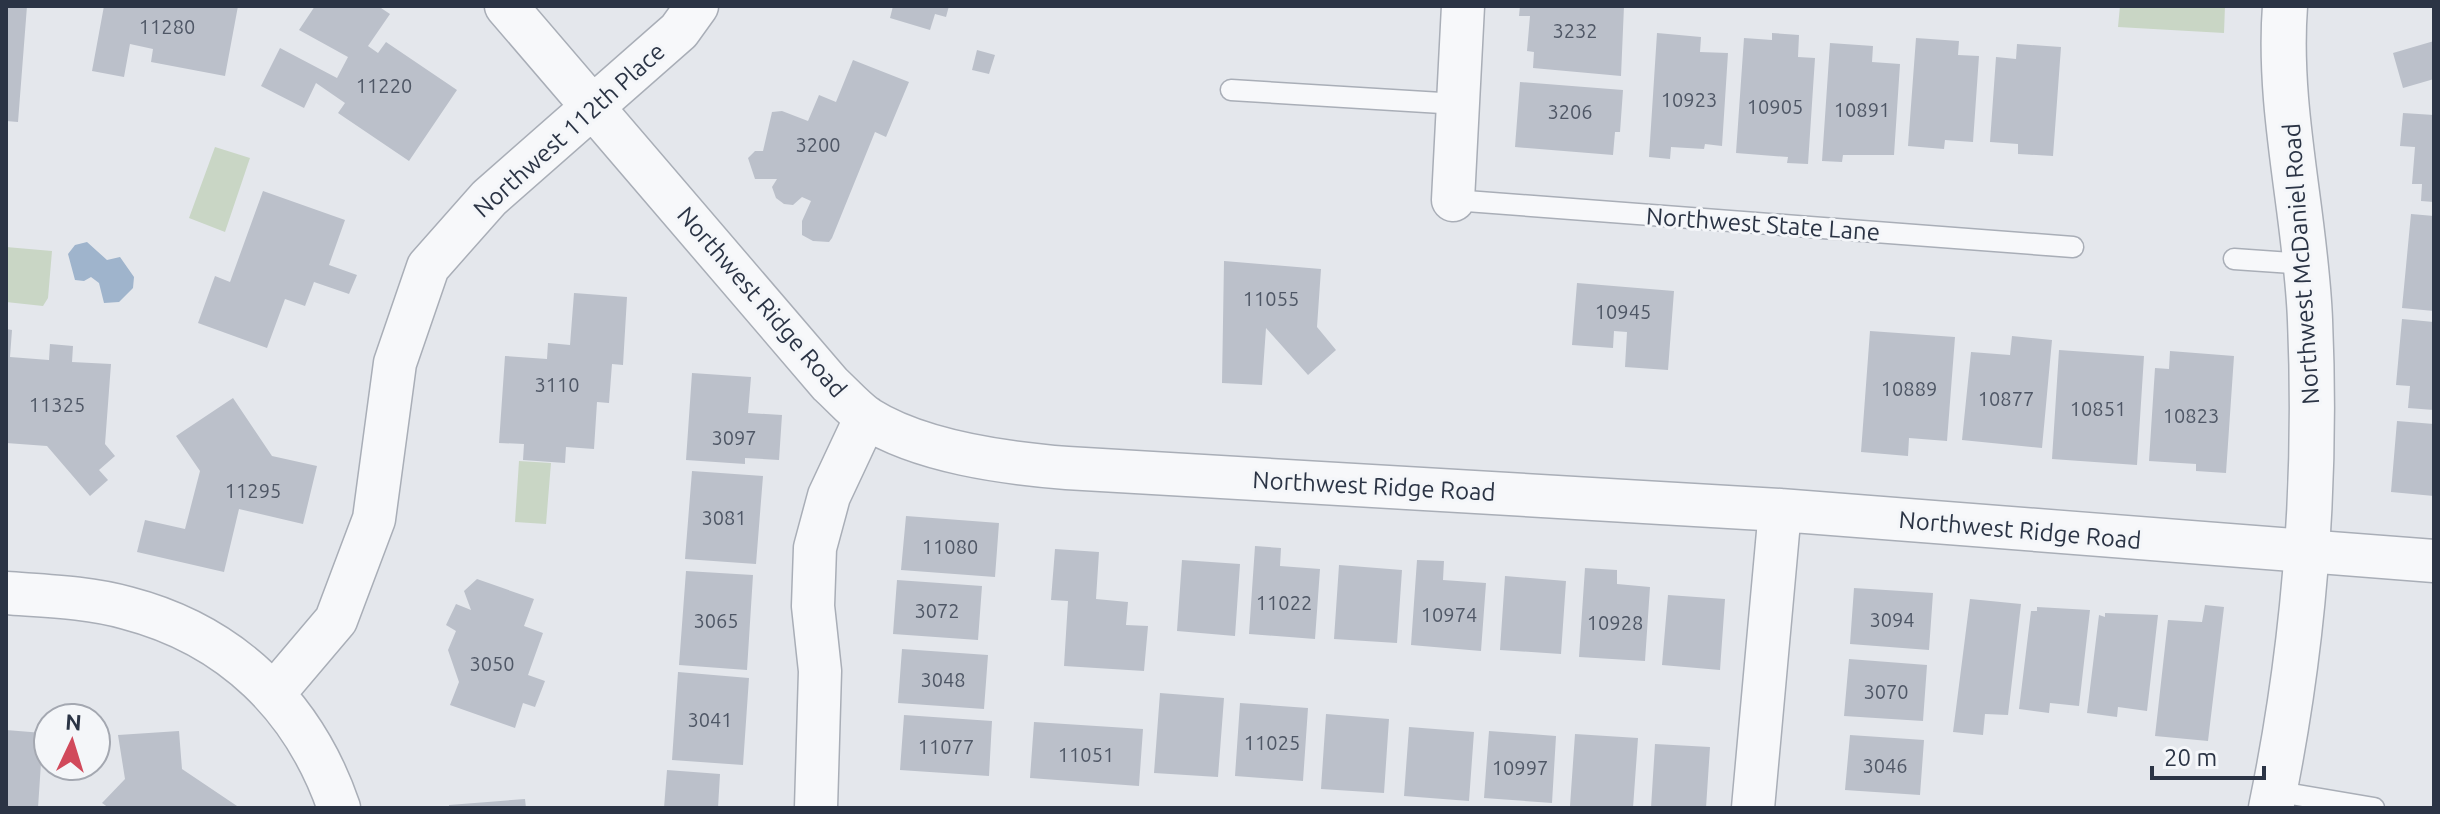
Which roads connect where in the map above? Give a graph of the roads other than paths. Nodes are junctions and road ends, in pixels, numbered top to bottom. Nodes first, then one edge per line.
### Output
1 (506, 6) edge
2 (697, 6) edge
3 (1463, 6) edge
4 (2285, 6) edge
5 (1231, 90) dead end
6 (1458, 104) junction
7 (595, 107) junction
8 (1453, 200) joint
9 (2073, 247) dead end
10 (2234, 259) dead end
11 (2305, 264) junction
12 (866, 417) junction
13 (1780, 510) junction
14 (2305, 552) junction
15 (2434, 561) edge
16 (6, 593) edge
17 (275, 692) junction
18 (2273, 800) edge
19 (339, 808) edge
20 (816, 808) edge
21 (1753, 808) edge
22 (2374, 808) edge

1 - 7 street, Northwest Ridge Road
2 - 7 street, Northwest 112th Place
3 - 6 street
4 - 11 street, Northwest McDaniel Road
5 - 6 lane
6 - 8 street
7 - 12 street, Northwest Ridge Road
7 - 17 street, Northwest 112th Place
8 - 9 lane, Northwest State Lane
10 - 11 lane
11 - 14 street, Northwest McDaniel Road
12 - 13 street, Northwest Ridge Road
12 - 20 street
13 - 14 street, Northwest Ridge Road
13 - 21 street
14 - 15 street, Northwest Ridge Road
14 - 18 street, Northwest McDaniel Road
16 - 17 street
17 - 19 street
18 - 22 lane

